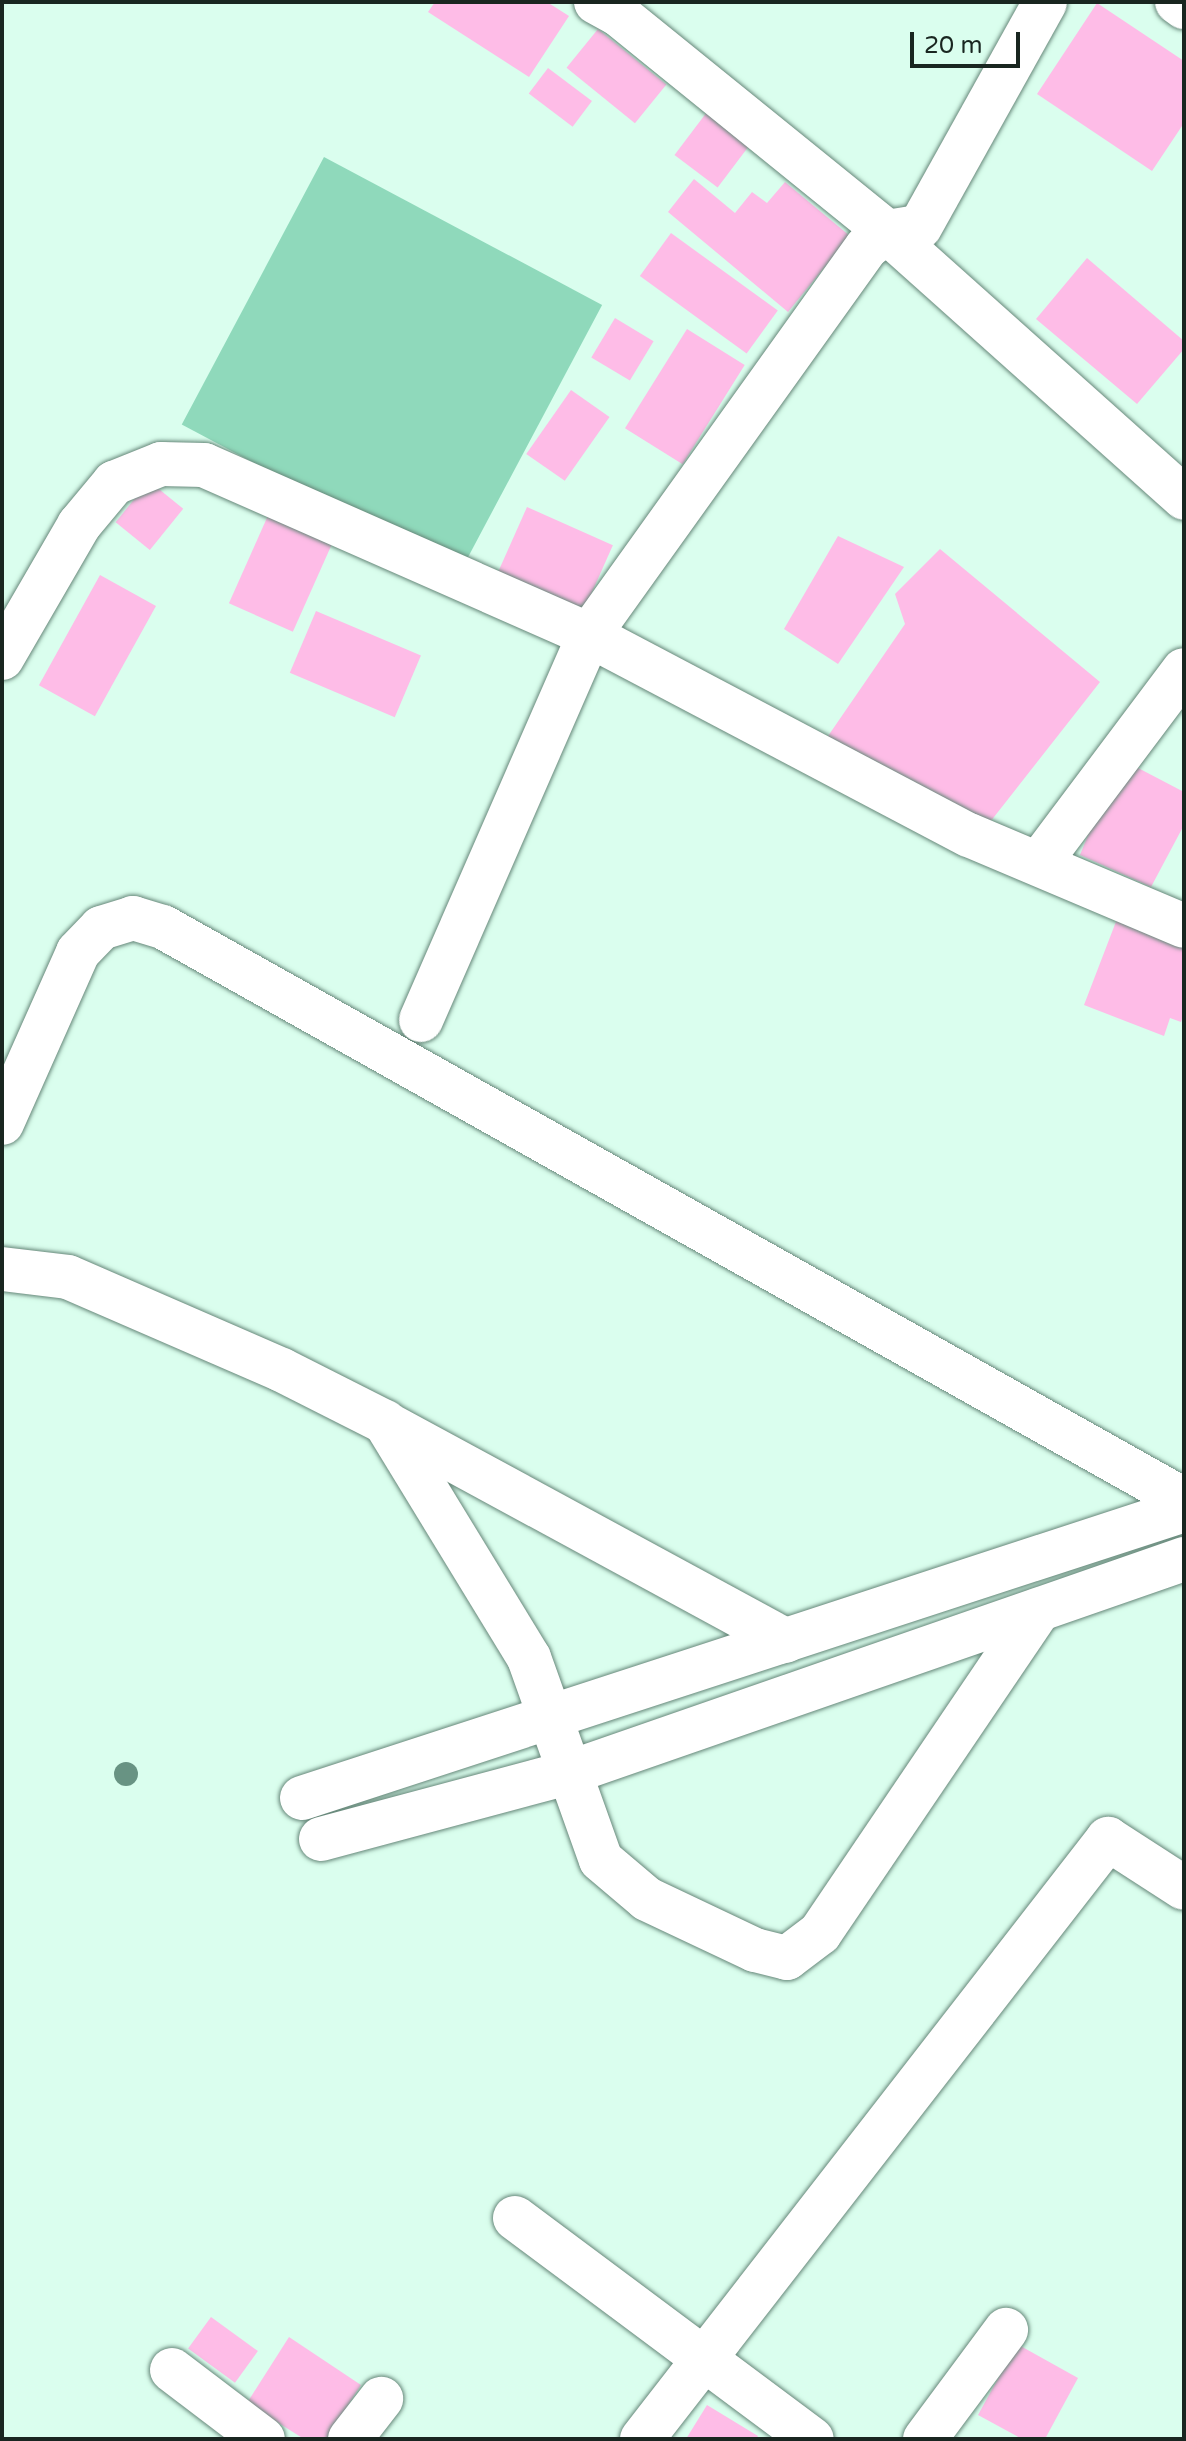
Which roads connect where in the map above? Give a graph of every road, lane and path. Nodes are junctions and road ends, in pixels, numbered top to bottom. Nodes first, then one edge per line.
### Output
1 (596, 2) edge
2 (1045, 2) edge
3 (1177, 2) edge
4 (1184, 7) edge
5 (887, 232) junction
6 (1184, 498) edge
7 (589, 635) junction
8 (2, 658) edge
9 (1184, 670) edge
10 (1039, 863) junction
11 (1184, 926) edge
12 (421, 1020) dead end
13 (2, 1123) edge
14 (2, 1269) edge
15 (385, 1422) junction
16 (1184, 1500) edge
17 (1184, 1510) edge
18 (1184, 1559) edge
19 (1039, 1610) junction
20 (786, 1641) junction
21 (551, 1718) junction
22 (571, 1772) junction
23 (302, 1798) dead end
24 (321, 1839) dead end
25 (1184, 1888) edge
26 (515, 2218) dead end
27 (1006, 2330) dead end
28 (707, 2356) junction
29 (172, 2370) dead end
30 (381, 2399) dead end
31 (263, 2439) edge
32 (350, 2439) edge
33 (642, 2439) edge
34 (812, 2439) edge
35 (925, 2439) edge

1 - 5 street
2 - 5 street
3 - 4 street
5 - 6 street
5 - 7 street
7 - 8 street
7 - 10 street
7 - 12 street
9 - 10 street
10 - 11 street
13 - 16 street
14 - 15 street
15 - 20 street
15 - 21 street
17 - 20 street
18 - 19 street
19 - 22 street
19 - 22 street
20 - 21 street
21 - 22 street
21 - 23 street
22 - 24 street
25 - 28 street
26 - 28 street
27 - 35 street
28 - 33 street
28 - 34 street
29 - 31 street
30 - 32 street

